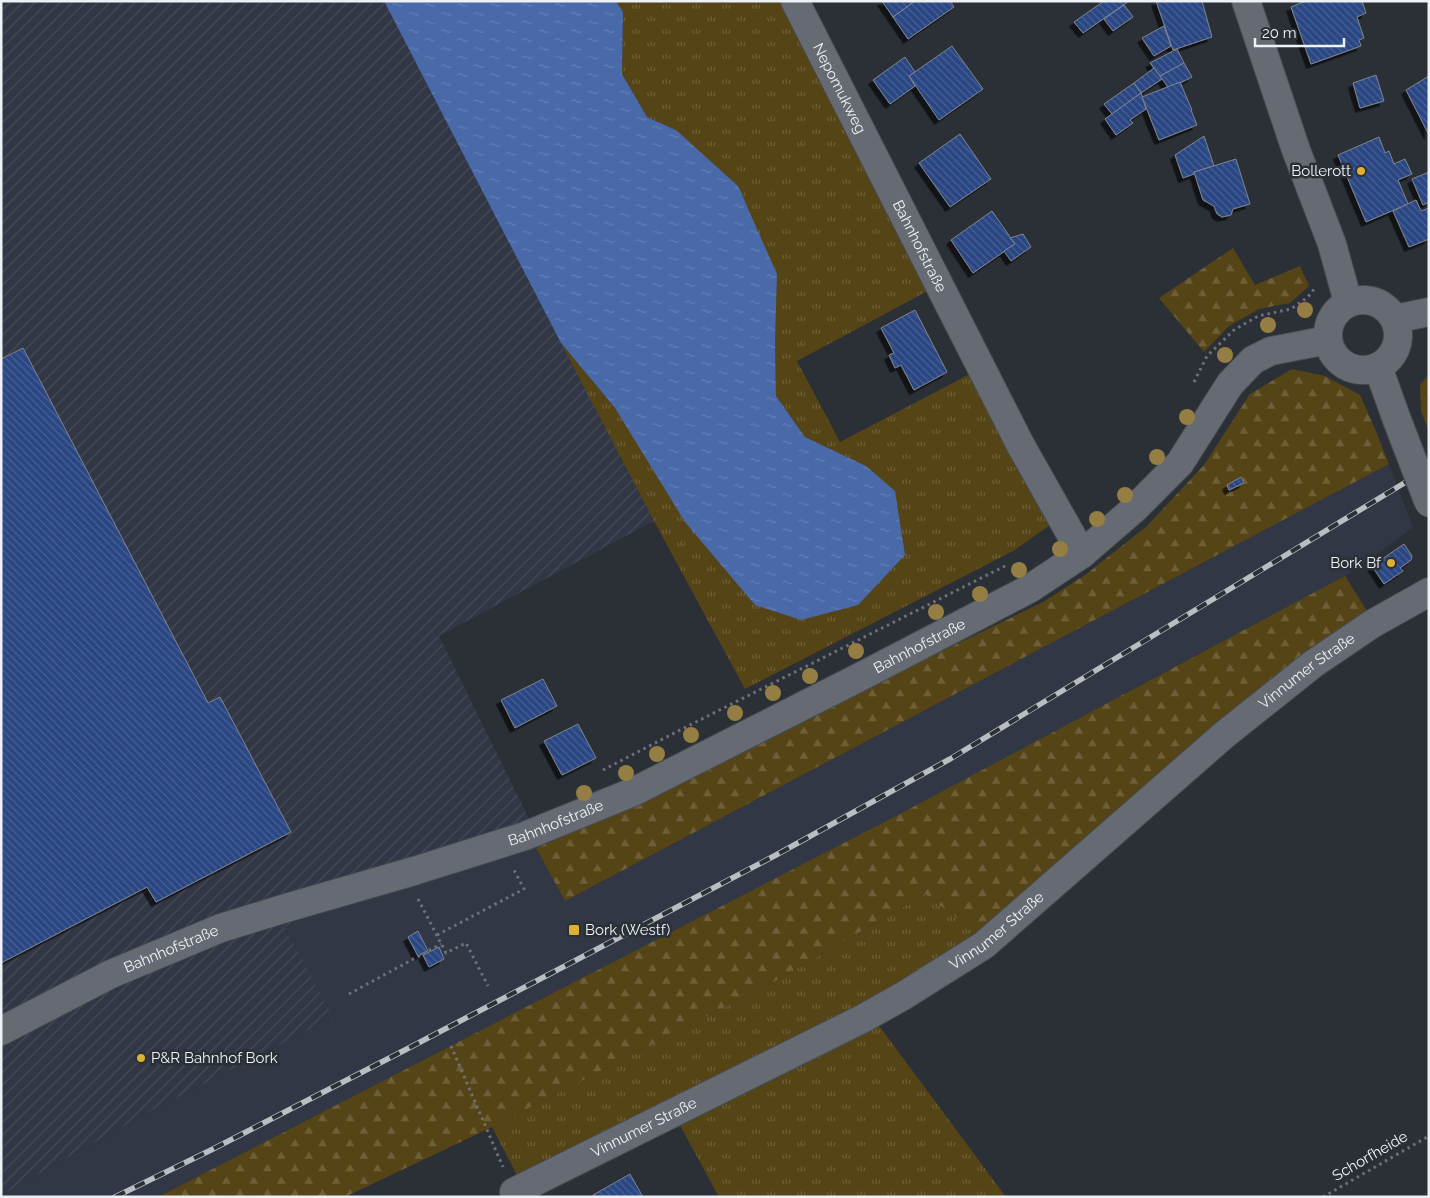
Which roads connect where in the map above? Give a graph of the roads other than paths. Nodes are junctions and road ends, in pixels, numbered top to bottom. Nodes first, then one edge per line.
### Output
1 (795, 1) edge
2 (1246, 1) edge
3 (884, 176) joint
4 (1348, 302) junction
5 (1429, 312) edge
6 (1395, 319) junction
7 (1328, 340) junction
8 (1378, 367) junction
9 (1429, 503) edge
10 (1082, 554) junction
11 (1429, 592) edge
12 (1, 1031) edge
13 (514, 1192) road end

1 - 3 street, Nepomukweg
2 - 4 street
3 - 10 street, Bahnhofstraße
4 - 6 street
4 - 7 street
5 - 6 street
6 - 8 street
7 - 8 street
7 - 10 street, Bahnhofstraße
8 - 9 street, bridge
10 - 12 street, Bahnhofstraße
11 - 13 street, Vinnumer Straße

